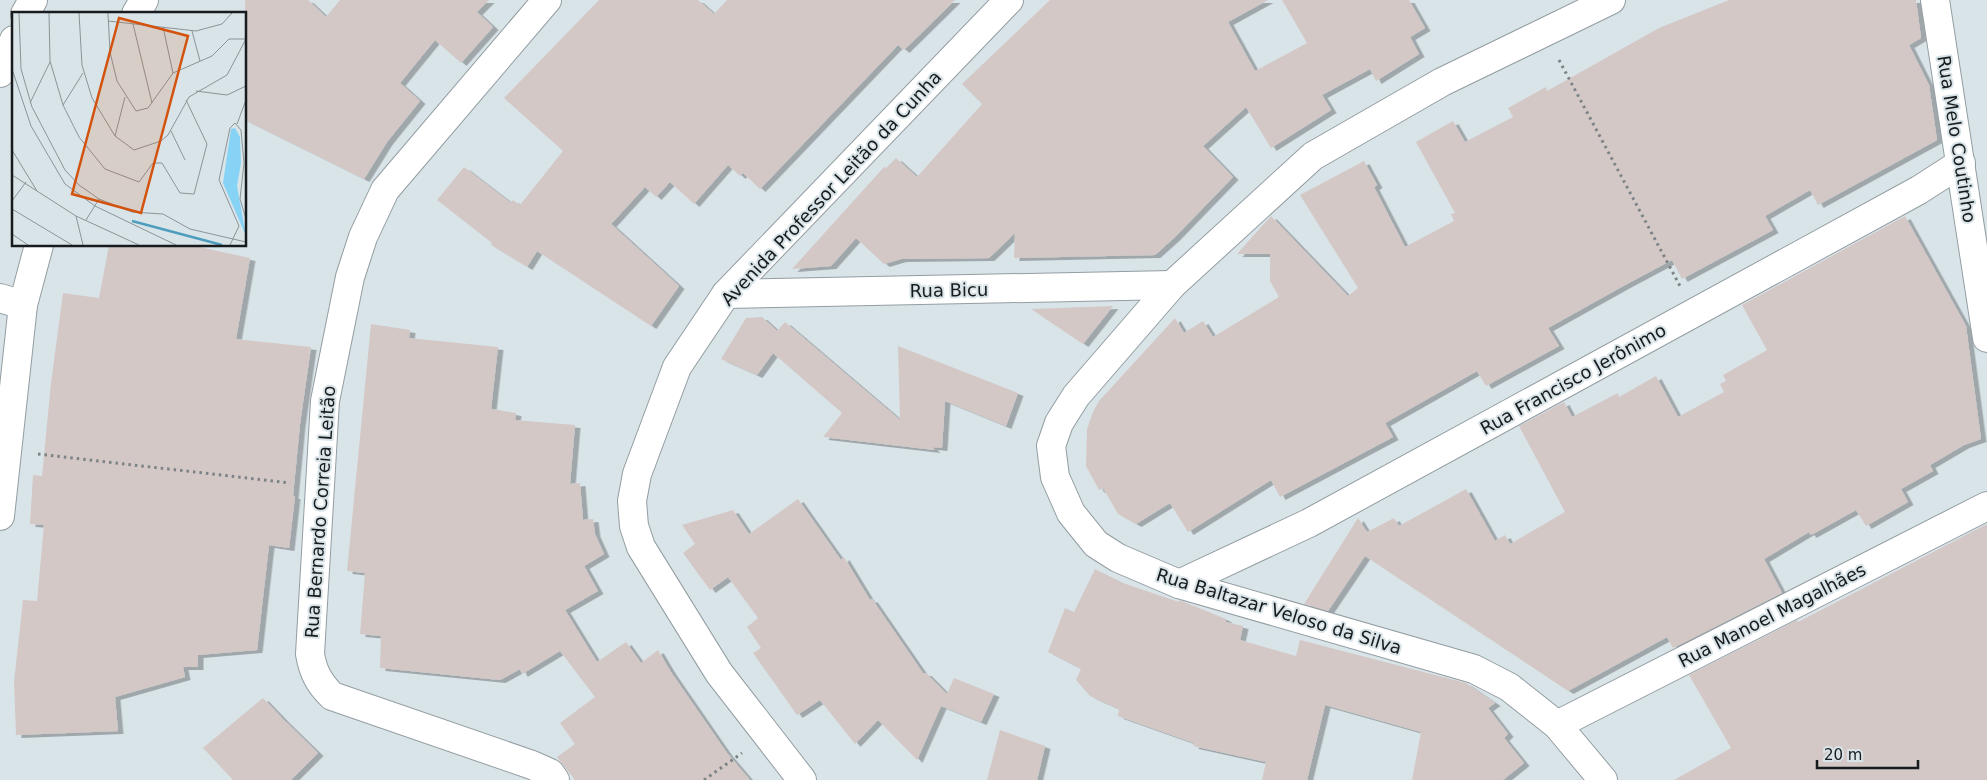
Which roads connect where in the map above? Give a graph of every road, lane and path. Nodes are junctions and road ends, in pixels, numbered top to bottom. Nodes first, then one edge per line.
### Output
1 (33, 0) edge
2 (144, 0) edge
3 (547, 0) edge
4 (1009, 0) edge
5 (1610, 0) edge
6 (1935, 0) edge
7 (26, 12) edge
8 (137, 12) edge
9 (1544, 31) junction
10 (12, 45) edge
11 (0, 73) edge
12 (1961, 162) junction
13 (39, 246) edge
14 (1172, 285) junction
15 (726, 294) junction
16 (12, 301) edge
17 (1694, 313) junction
18 (1987, 338) edge
19 (8, 451) junction
20 (320, 486) junction
21 (1987, 506) edge
22 (0, 516) edge
23 (1180, 584) junction
24 (1557, 725) junction
25 (767, 735) junction
26 (555, 780) edge
27 (704, 780) edge
28 (802, 780) edge
29 (1604, 780) edge

1 - 7 street
2 - 8 street
3 - 20 street, Rua Bernardo Correia Leitão
4 - 15 street, Avenida Professor Leitão da Cunha
5 - 9 street, Rua Baltazar Veloso da Silva
6 - 12 street, Rua Melo Coutinho
9 - 14 street, Rua Baltazar Veloso da Silva
9 - 17 path
10 - 11 street
12 - 17 street, Rua Francisco Jerônimo
12 - 18 street, Rua Melo Coutinho
13 - 16 street
14 - 15 street, Rua Bicu
14 - 23 street, Rua Baltazar Veloso da Silva
15 - 25 street, Avenida Professor Leitão da Cunha
16 - 19 street
17 - 23 street, Rua Francisco Jerônimo
19 - 20 path
19 - 22 street
20 - 26 street, Rua Bernardo Correia Leitão
21 - 24 street, Rua Manoel Magalhães
23 - 24 street, Rua Baltazar Veloso da Silva
24 - 29 street, Rua Baltazar Veloso da Silva
25 - 27 path
25 - 28 street, Avenida Professor Leitão da Cunha

